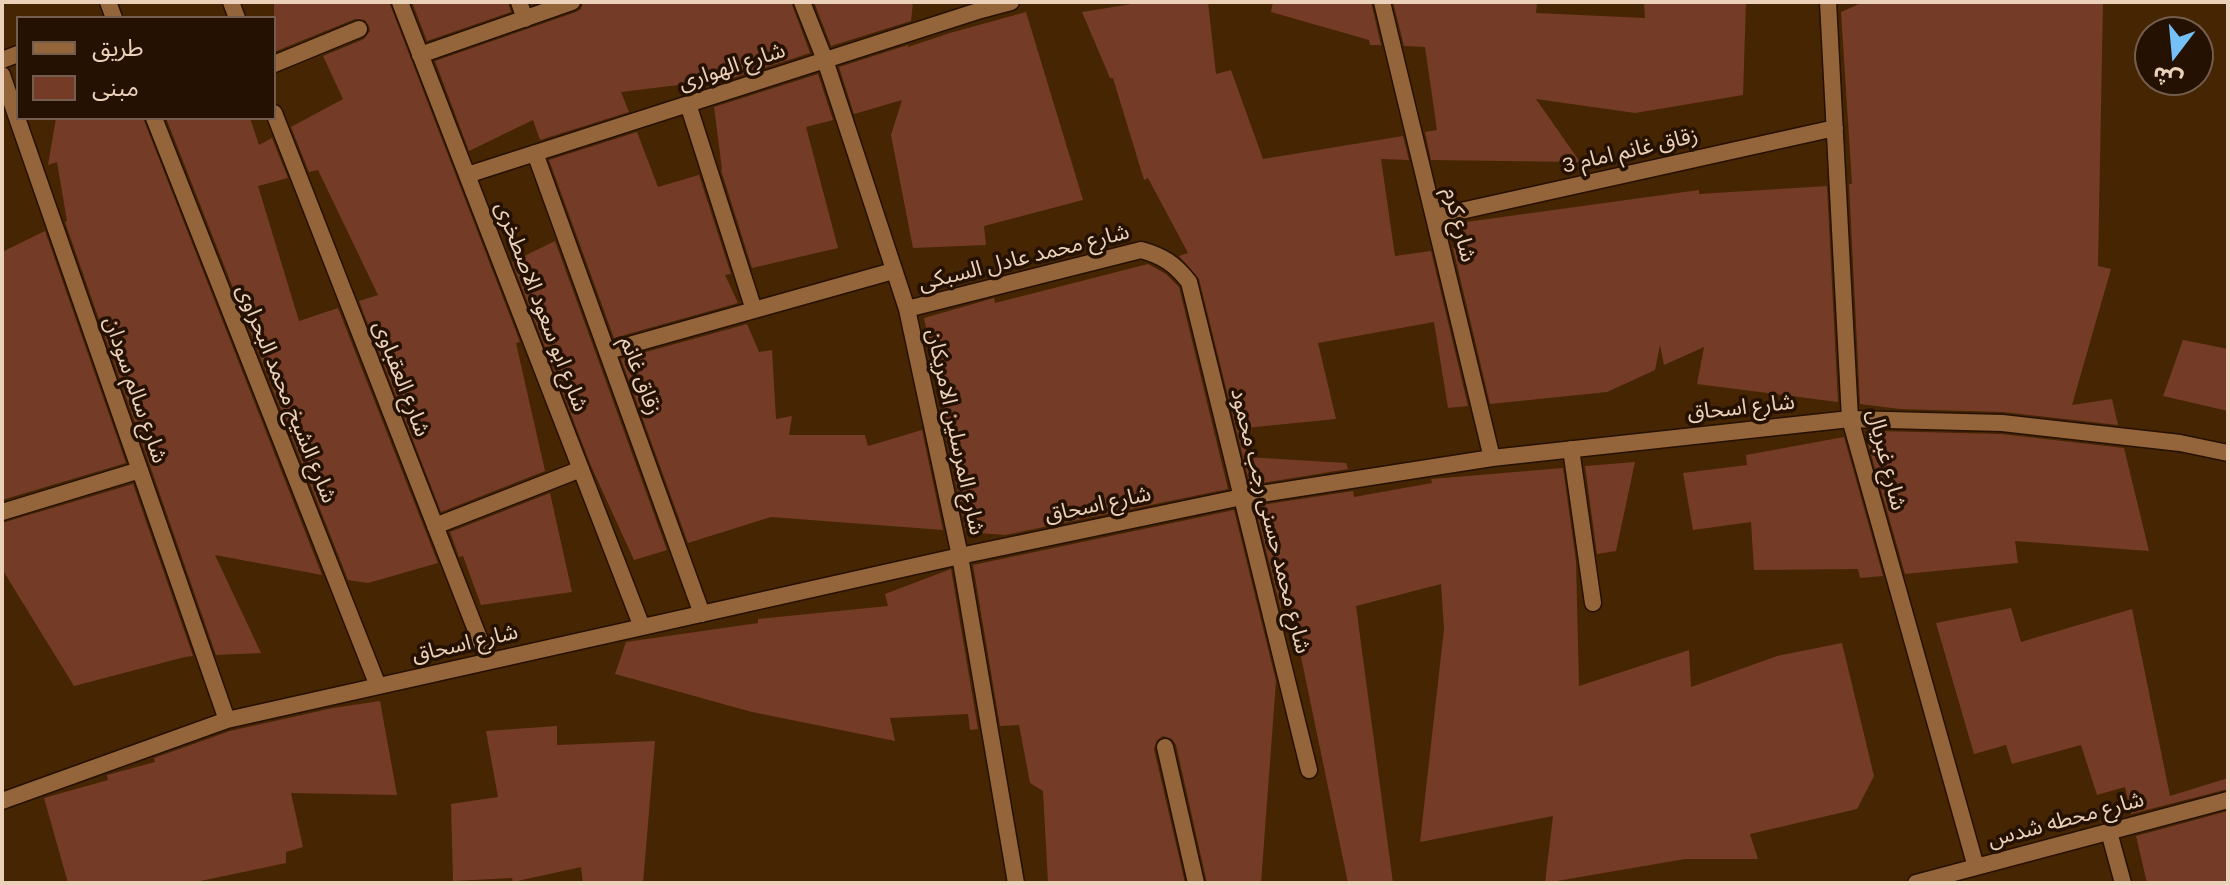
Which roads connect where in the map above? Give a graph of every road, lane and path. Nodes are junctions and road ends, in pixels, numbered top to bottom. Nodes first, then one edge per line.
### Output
1 (400, 2) edge
2 (519, 2) edge
3 (572, 2) edge
4 (802, 2) edge
5 (1011, 2) edge
6 (1382, 2) edge
7 (1828, 2) edge
8 (980, 6) edge
9 (525, 19) junction
10 (359, 29) dead end
11 (420, 55) junction
12 (825, 60) junction
13 (276, 63) edge
14 (2, 75) edge
15 (688, 104) junction
16 (16, 115) edge
17 (276, 118) edge
18 (18, 120) edge
19 (155, 120) edge
20 (1835, 128) junction
21 (535, 153) junction
22 (467, 175) junction
23 (1434, 217) junction
24 (893, 271) junction
25 (1189, 282) joint
26 (907, 309) junction
27 (754, 310) junction
28 (608, 351) junction
29 (1850, 419) junction
30 (1571, 449) junction
31 (2228, 453) edge
32 (1492, 458) junction
33 (581, 469) junction
34 (140, 470) junction
35 (1242, 497) junction
36 (2, 512) edge
37 (435, 526) junction
38 (960, 556) junction
39 (1593, 603) dead end
40 (702, 614) junction
41 (642, 627) junction
42 (488, 661) junction
43 (378, 686) junction
44 (227, 720) junction
45 (1165, 747) dead end
46 (1309, 770) dead end
47 (2228, 800) edge
48 (2, 801) edge
49 (2109, 832) junction
50 (1976, 867) junction
51 (1016, 883) edge
52 (1196, 883) edge
53 (1916, 883) edge
54 (2123, 883) edge

1 - 11 street, شارع ابو سعود الاصطخرى
2 - 9 street
3 - 9 street
4 - 12 street, شارع المرسلين الامريكان
5 - 8 street, شارع الهوارى
6 - 23 street, شارع كرم
7 - 20 street, شارع غبريال
8 - 12 street, شارع الهوارى
9 - 11 street
10 - 13 street
11 - 22 street, شارع ابو سعود الاصطخرى
12 - 15 street, شارع الهوارى
12 - 24 street, شارع المرسلين الامريكان
14 - 16 street, شارع سالم سودان
15 - 21 street, شارع الهوارى
15 - 27 street
17 - 37 street, شارع العقباوى
18 - 34 street, شارع سالم سودان
19 - 43 street, شارع الشيخ محمد البحراوى
20 - 23 street, زقاق غانم امام 3
20 - 29 street, شارع غبريال
21 - 22 street, شارع الهوارى
21 - 28 street, زقاق غانم
22 - 33 street, شارع ابو سعود الاصطخرى
23 - 32 street, شارع كرم
24 - 26 street, شارع المرسلين الامريكان
24 - 27 street
25 - 26 street, شارع محمد عادل السبكى
25 - 35 street, شارع محمد حسنى رجب محمود
26 - 38 street, شارع المرسلين الامريكان
27 - 28 street
28 - 40 street, زقاق غانم
29 - 30 street, شارع اسحاق
29 - 31 street, شارع اسحاق
29 - 50 street, شارع غبريال
30 - 32 street, شارع اسحاق
30 - 39 street
32 - 35 street, شارع اسحاق
33 - 37 street
33 - 41 street, شارع ابو سعود الاصطخرى
34 - 36 street
34 - 44 street, شارع سالم سودان
35 - 38 street, شارع اسحاق
35 - 46 street, شارع محمد حسنى رجب محمود
37 - 42 street, شارع العقباوى
38 - 40 street, شارع اسحاق
38 - 51 street, شارع المرسلين الامريكان
40 - 41 street, شارع اسحاق
41 - 42 street, شارع اسحاق
42 - 43 street, شارع اسحاق
43 - 44 street, شارع اسحاق
44 - 48 street, شارع اسحاق
45 - 52 street
47 - 49 street, شارع محطه شدس
49 - 50 street, شارع محطه شدس
49 - 54 street
50 - 53 street, شارع محطه شدس

